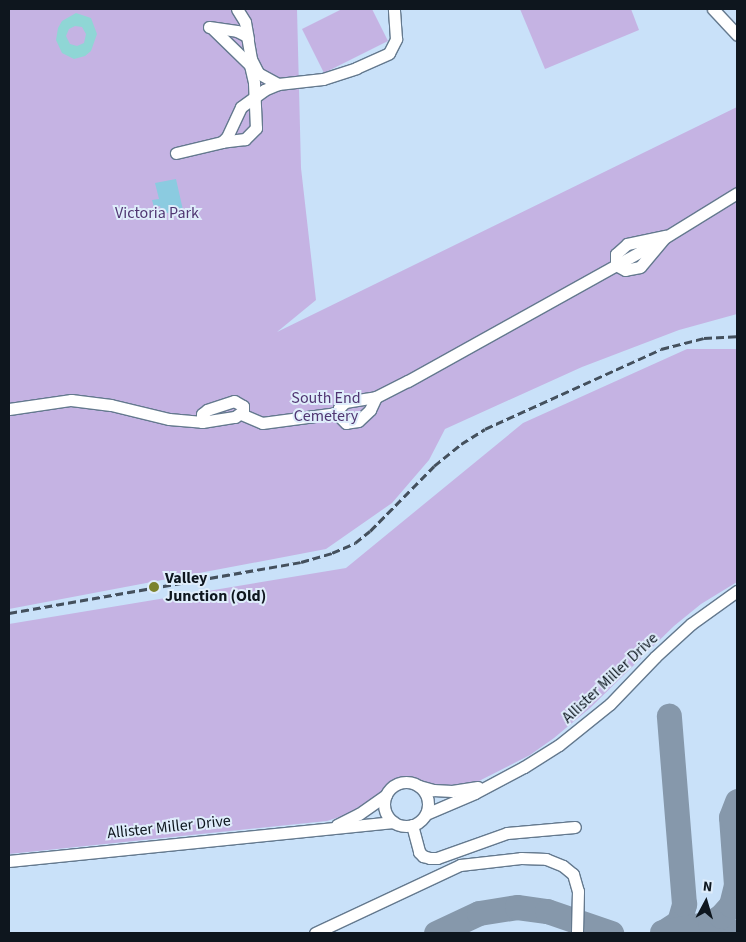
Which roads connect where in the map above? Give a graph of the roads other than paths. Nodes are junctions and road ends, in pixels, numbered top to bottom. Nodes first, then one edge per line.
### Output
1 (237, 9) edge
2 (394, 9) edge
3 (713, 9) edge
4 (737, 35) edge
5 (248, 39) junction
6 (278, 84) junction
7 (254, 96) junction
8 (222, 142) junction
9 (176, 153) dead end
10 (737, 193) edge
11 (666, 236) junction
12 (616, 265) junction
13 (376, 397) junction
14 (9, 409) edge
15 (338, 414) junction
16 (737, 591) edge
17 (499, 781) junction
18 (419, 786) junction
19 (386, 795) junction
20 (426, 814) junction
21 (393, 822) junction
22 (412, 825) junction
23 (333, 826) junction
24 (575, 826) dead end
25 (9, 861) edge
26 (315, 933) edge
27 (577, 933) edge

1 - 5 street
2 - 6 street
3 - 4 street
5 - 6 street
5 - 7 street
6 - 7 street
7 - 8 street
7 - 8 street
8 - 9 street
10 - 11 street
11 - 12 street
11 - 12 street
12 - 13 street
13 - 15 street
13 - 15 street
14 - 15 street
16 - 17 street, Allister Miller Drive
17 - 18 street, Allister Miller Drive
17 - 20 street, Allister Miller Drive
18 - 19 street
18 - 20 street
19 - 21 street
19 - 23 street, Allister Miller Drive
20 - 22 street
21 - 22 street
21 - 23 street, Allister Miller Drive
22 - 24 street
23 - 25 street, Allister Miller Drive
26 - 27 street

